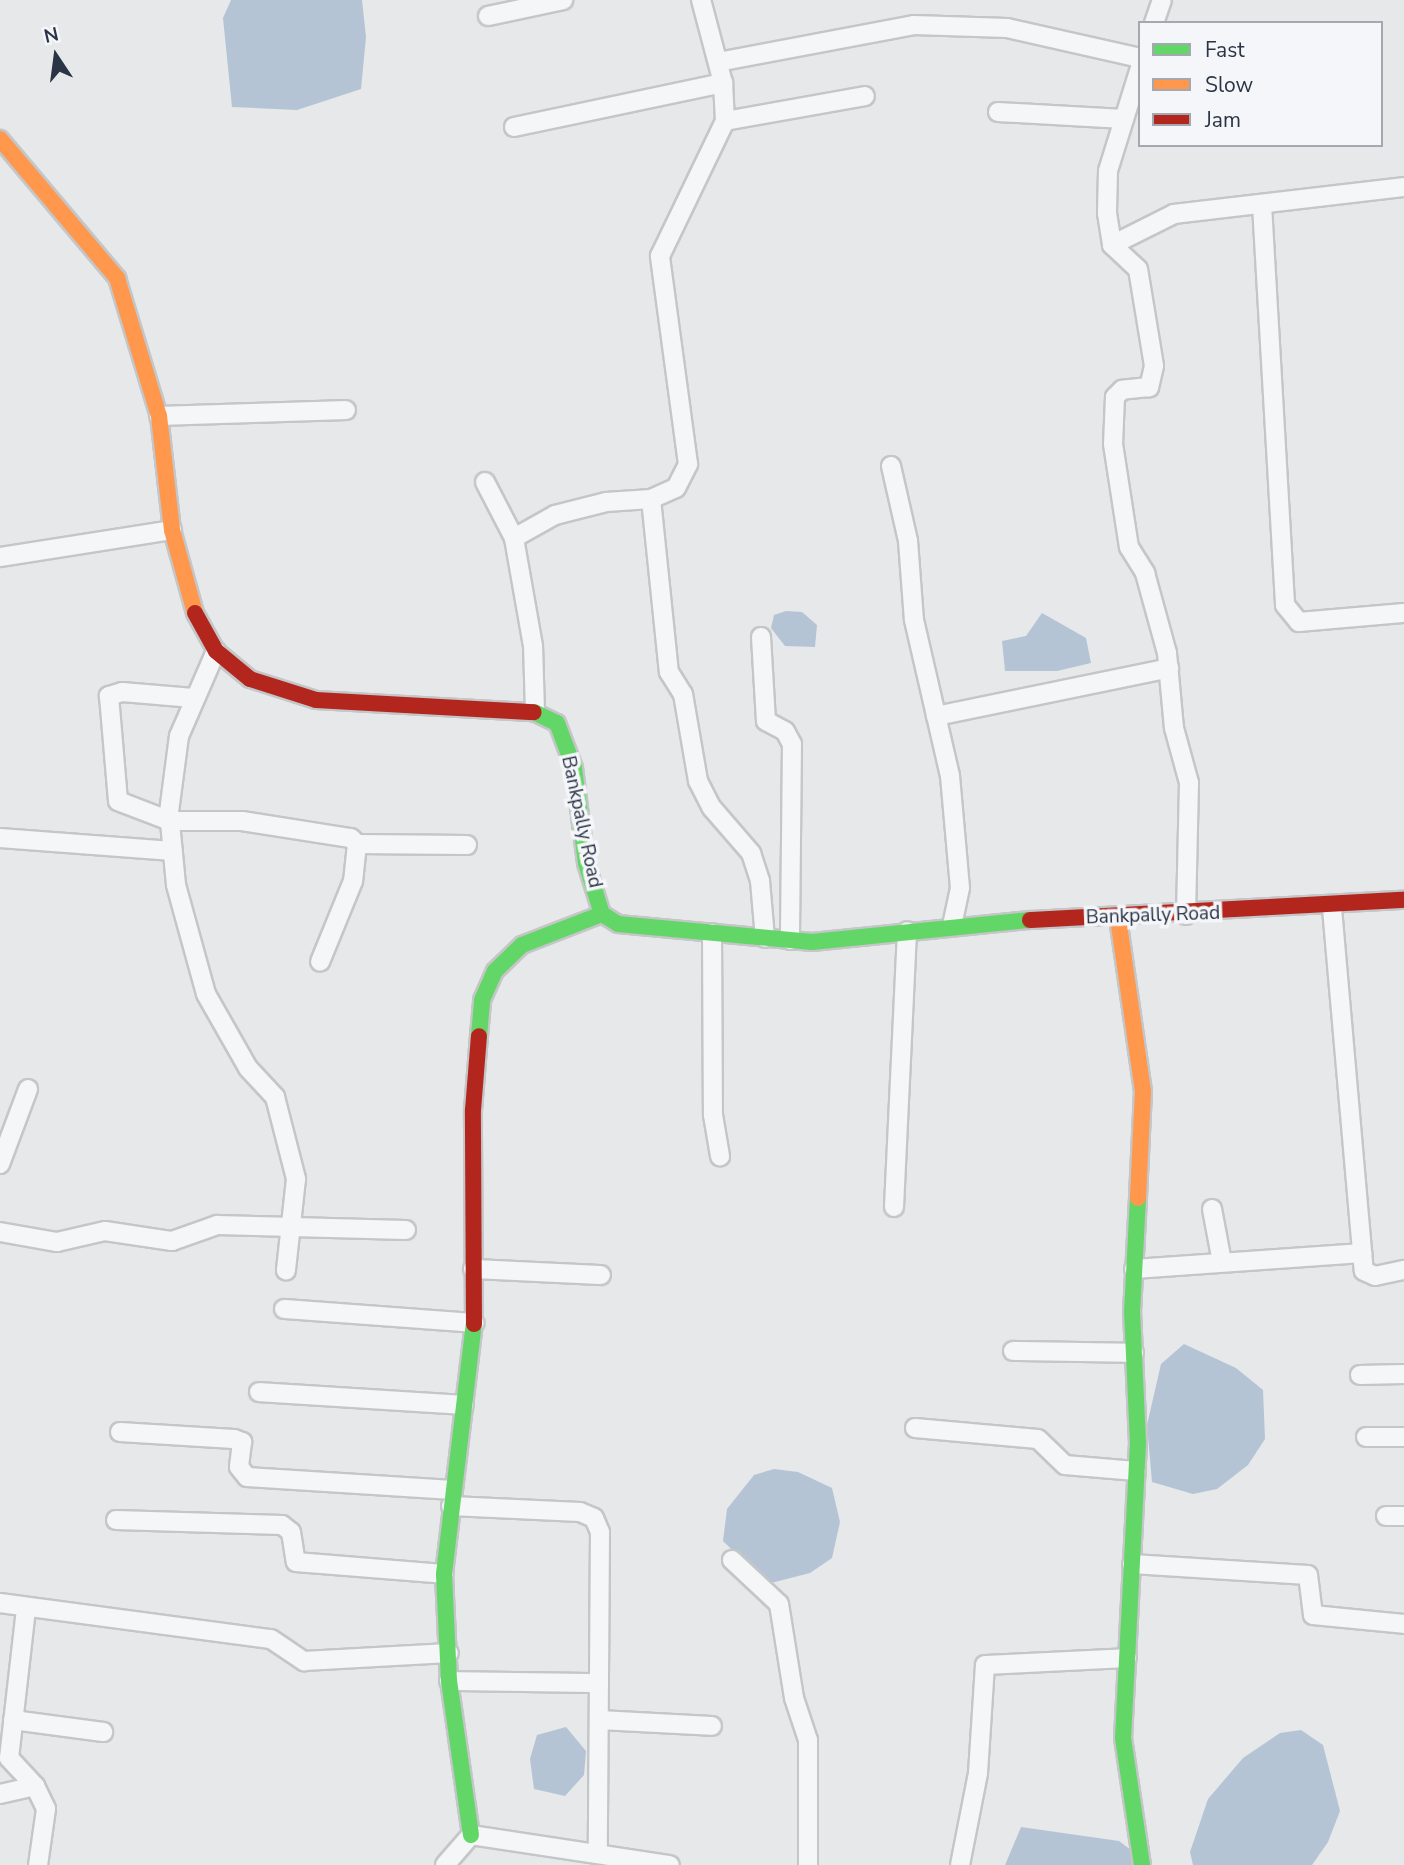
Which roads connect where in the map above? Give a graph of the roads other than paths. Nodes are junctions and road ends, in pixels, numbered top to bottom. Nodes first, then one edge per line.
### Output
1 (563, 0) edge
2 (701, 0) edge
3 (1162, 0) edge
4 (488, 16) dead end
5 (1155, 21) edge
6 (1138, 58) edge
7 (718, 62) junction
8 (1138, 74) edge
9 (723, 83) junction
10 (864, 96) dead end
11 (998, 113) dead end
12 (1124, 119) junction
13 (725, 121) junction
14 (514, 127) dead end
15 (0, 139) edge
16 (1404, 187) edge
17 (1262, 205) junction
18 (1112, 246) junction
19 (346, 410) dead end
20 (159, 416) junction
21 (891, 466) dead end
22 (485, 482) dead end
23 (651, 499) junction
24 (172, 530) junction
25 (514, 538) junction
26 (0, 557) edge
27 (1404, 613) edge
28 (761, 637) dead end
29 (216, 651) junction
30 (1169, 668) junction
31 (193, 698) junction
32 (536, 712) junction
33 (936, 716) junction
34 (170, 821) junction
35 (0, 838) edge
36 (357, 844) junction
37 (467, 845) dead end
38 (173, 851) junction
39 (1404, 900) edge
40 (1332, 908) junction
41 (603, 914) junction
42 (1186, 915) junction
43 (1118, 918) junction
44 (953, 926) junction
45 (907, 931) junction
46 (712, 933) junction
47 (765, 938) junction
48 (790, 940) junction
49 (320, 962) dead end
50 (28, 1089) dead end
51 (720, 1156) dead end
52 (0, 1164) edge
53 (894, 1207) dead end
54 (1212, 1209) dead end
55 (291, 1225) junction
56 (406, 1230) dead end
57 (0, 1233) edge
58 (1362, 1253) junction
59 (1222, 1262) junction
60 (473, 1269) junction
61 (1134, 1269) junction
62 (1404, 1269) edge
63 (286, 1270) dead end
64 (601, 1275) dead end
65 (284, 1309) dead end
66 (474, 1323) junction
67 (1013, 1351) dead end
68 (1134, 1353) junction
69 (1404, 1374) edge
70 (1360, 1375) dead end
71 (259, 1392) dead end
72 (464, 1405) junction
73 (915, 1428) dead end
74 (120, 1432) dead end
75 (1366, 1437) dead end
76 (1404, 1437) edge
77 (1136, 1471) junction
78 (452, 1498) junction
79 (116, 1520) dead end
80 (732, 1560) dead end
81 (1132, 1564) junction
82 (444, 1574) junction
83 (0, 1603) edge
84 (26, 1609) junction
85 (1404, 1624) edge
86 (449, 1653) junction
87 (1127, 1658) junction
88 (449, 1681) junction
89 (599, 1683) junction
90 (13, 1720) junction
91 (599, 1720) junction
92 (712, 1726) dead end
93 (103, 1732) dead end
94 (35, 1786) junction
95 (0, 1794) edge
96 (471, 1835) junction
97 (598, 1853) junction
98 (38, 1865) edge
99 (445, 1865) edge
100 (670, 1865) edge
101 (808, 1865) edge
102 (960, 1865) edge
103 (1142, 1865) edge

1 - 4 street
2 - 7 street
3 - 5 street
6 - 7 street
7 - 9 street
8 - 12 street
9 - 13 street
9 - 14 street
10 - 13 street
11 - 12 street
12 - 18 street
13 - 23 street
15 - 20 street
16 - 17 street
17 - 18 street
17 - 27 street
18 - 30 street
19 - 20 street
20 - 24 street
21 - 33 street
22 - 25 street
23 - 25 street
23 - 47 street
24 - 26 street
24 - 29 street
25 - 32 street
28 - 48 street
29 - 31 street
29 - 32 street
30 - 33 street
30 - 42 street
31 - 34 street
31 - 34 street
32 - 41 street, Bankpally Road
33 - 44 street
34 - 36 street
34 - 38 street
35 - 38 street
36 - 37 street
36 - 49 street
38 - 55 street
39 - 40 street, Bankpally Road
40 - 42 street, Bankpally Road
40 - 58 street
41 - 46 street, Bankpally Road
41 - 60 street
42 - 43 street, Bankpally Road
43 - 44 street, Bankpally Road
43 - 61 street
44 - 45 street, Bankpally Road
45 - 48 street, Bankpally Road
45 - 53 street
46 - 47 street, Bankpally Road
46 - 51 street
47 - 48 street, Bankpally Road
50 - 52 street
54 - 59 street
55 - 56 street
55 - 57 street
55 - 63 street
58 - 59 street
58 - 62 street
59 - 61 street
60 - 64 street
60 - 66 street
61 - 68 street
65 - 66 street
66 - 72 street
67 - 68 street
68 - 77 street
69 - 70 street
71 - 72 street
72 - 78 street
73 - 77 street
74 - 78 street
75 - 76 street
77 - 81 street
78 - 82 street
78 - 89 street
79 - 82 street
80 - 101 street
81 - 85 street
81 - 87 street
82 - 86 street
83 - 84 street
84 - 86 street
84 - 90 street
86 - 88 street
87 - 102 street
87 - 103 street
88 - 89 street
88 - 96 street
89 - 91 street
90 - 93 street
90 - 94 street
91 - 92 street
91 - 97 street
94 - 95 street
94 - 98 street
96 - 97 street
96 - 99 street
97 - 100 street

